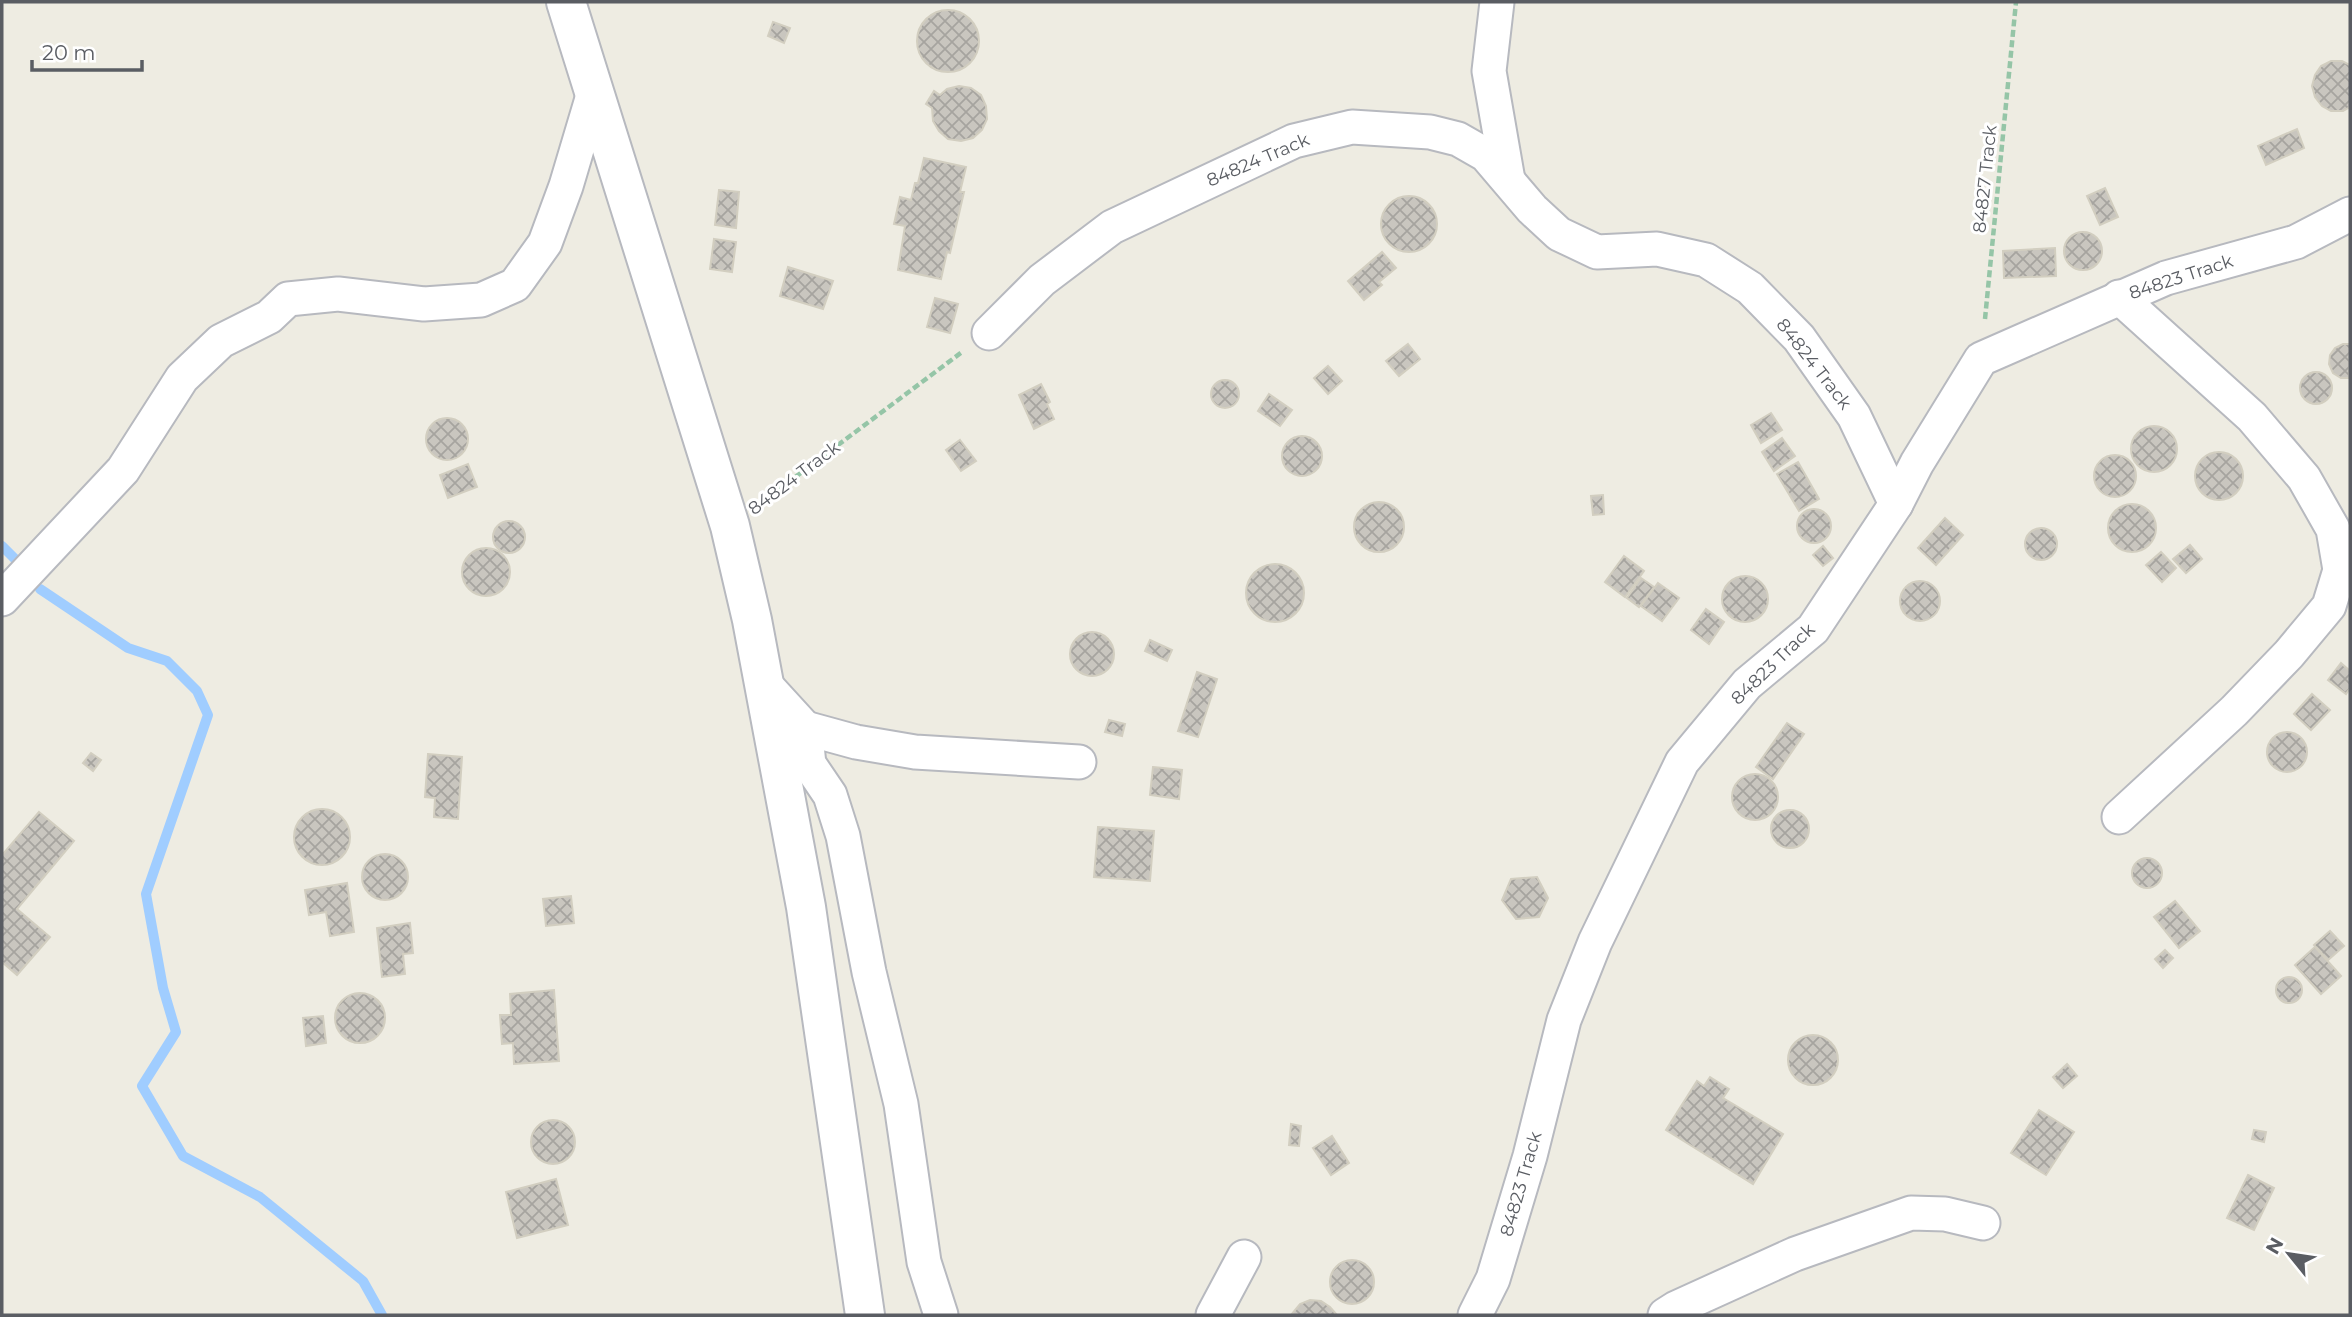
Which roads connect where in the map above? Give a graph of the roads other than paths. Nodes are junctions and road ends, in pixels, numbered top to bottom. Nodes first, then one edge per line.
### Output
1 (566, 2) edge
2 (1497, 2) edge
3 (594, 92) junction
4 (1508, 180) junction
5 (2350, 214) edge
6 (2119, 297) junction
7 (989, 332) road end
8 (1896, 504) junction
9 (2, 599) edge
10 (762, 681) junction
11 (805, 728) junction
12 (1079, 762) dead end
13 (2119, 817) dead end
14 (1983, 1223) dead end
15 (1244, 1257) dead end
16 (865, 1315) edge
17 (941, 1315) edge
18 (1213, 1315) edge
19 (1475, 1315) edge
20 (1665, 1315) edge

1 - 3 street
2 - 4 street
3 - 9 street
3 - 10 street
4 - 7 street, 84824 Track
4 - 8 street, 84824 Track
5 - 6 street, 84823 Track
6 - 8 street, 84823 Track
6 - 13 street
8 - 19 street, 84823 Track
10 - 11 street
10 - 16 street
11 - 12 street
11 - 17 street
14 - 20 street
15 - 18 street

